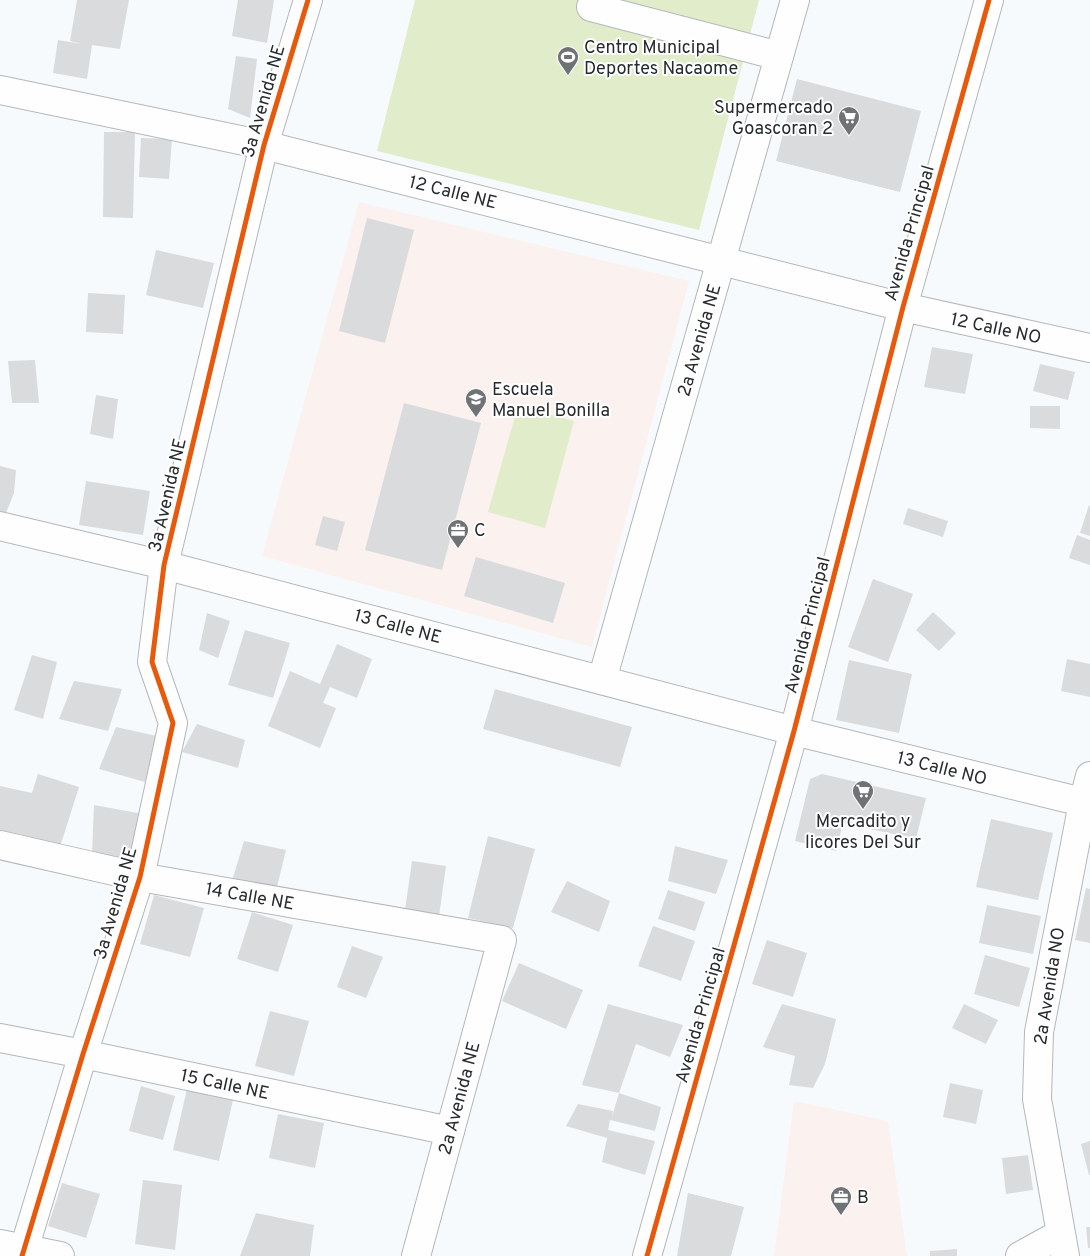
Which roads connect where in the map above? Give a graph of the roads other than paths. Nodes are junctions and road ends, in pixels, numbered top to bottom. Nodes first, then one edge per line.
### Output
1 (308, 0) edge
2 (795, 0) edge
3 (990, 0) edge
4 (591, 7) dead end
5 (780, 56) junction
6 (0, 90) edge
7 (264, 145) junction
8 (721, 260) junction
9 (902, 307) junction
10 (1090, 348) edge
11 (0, 526) edge
12 (164, 565) junction
13 (602, 680) junction
14 (794, 731) junction
15 (1090, 776) edge
16 (1086, 804) edge
17 (0, 845) edge
18 (140, 877) junction
19 (502, 940) joint
20 (0, 1038) edge
21 (83, 1054) junction
22 (450, 1131) junction
23 (1063, 1245) edge
24 (16, 1250) edge
25 (60, 1256) edge
26 (416, 1256) edge
27 (647, 1256) edge
28 (1020, 1256) edge

1 - 7 street, 3a Avenida NE
2 - 5 street, 2a Avenida NE
3 - 9 street, Avenida Principal
4 - 5 street
5 - 8 street, 2a Avenida NE
6 - 7 street, 12 Calle NE
7 - 8 street, 12 Calle NE
7 - 12 street, 3a Avenida NE
8 - 9 street, 12 Calle NE
8 - 13 street, 2a Avenida NE
9 - 10 street, 12 Calle NO
9 - 14 street, Avenida Principal
11 - 12 street, 13 Calle NE
12 - 13 street, 13 Calle NE
12 - 18 street, 3a Avenida NE
13 - 14 street, 13 Calle NE
14 - 16 street, 13 Calle NO
14 - 27 street, Avenida Principal
15 - 16 street, 2a Avenida NO
16 - 23 street, 2a Avenida NO
17 - 18 street, 14 Calle NE
18 - 19 street, 14 Calle NE
18 - 21 street, 3a Avenida NE
19 - 22 street, 2a Avenida NE
20 - 21 street, 15 Calle NE
21 - 22 street, 15 Calle NE
21 - 24 street, 3a Avenida NE
22 - 26 street, 2a Avenida NE
23 - 28 street
24 - 25 street

